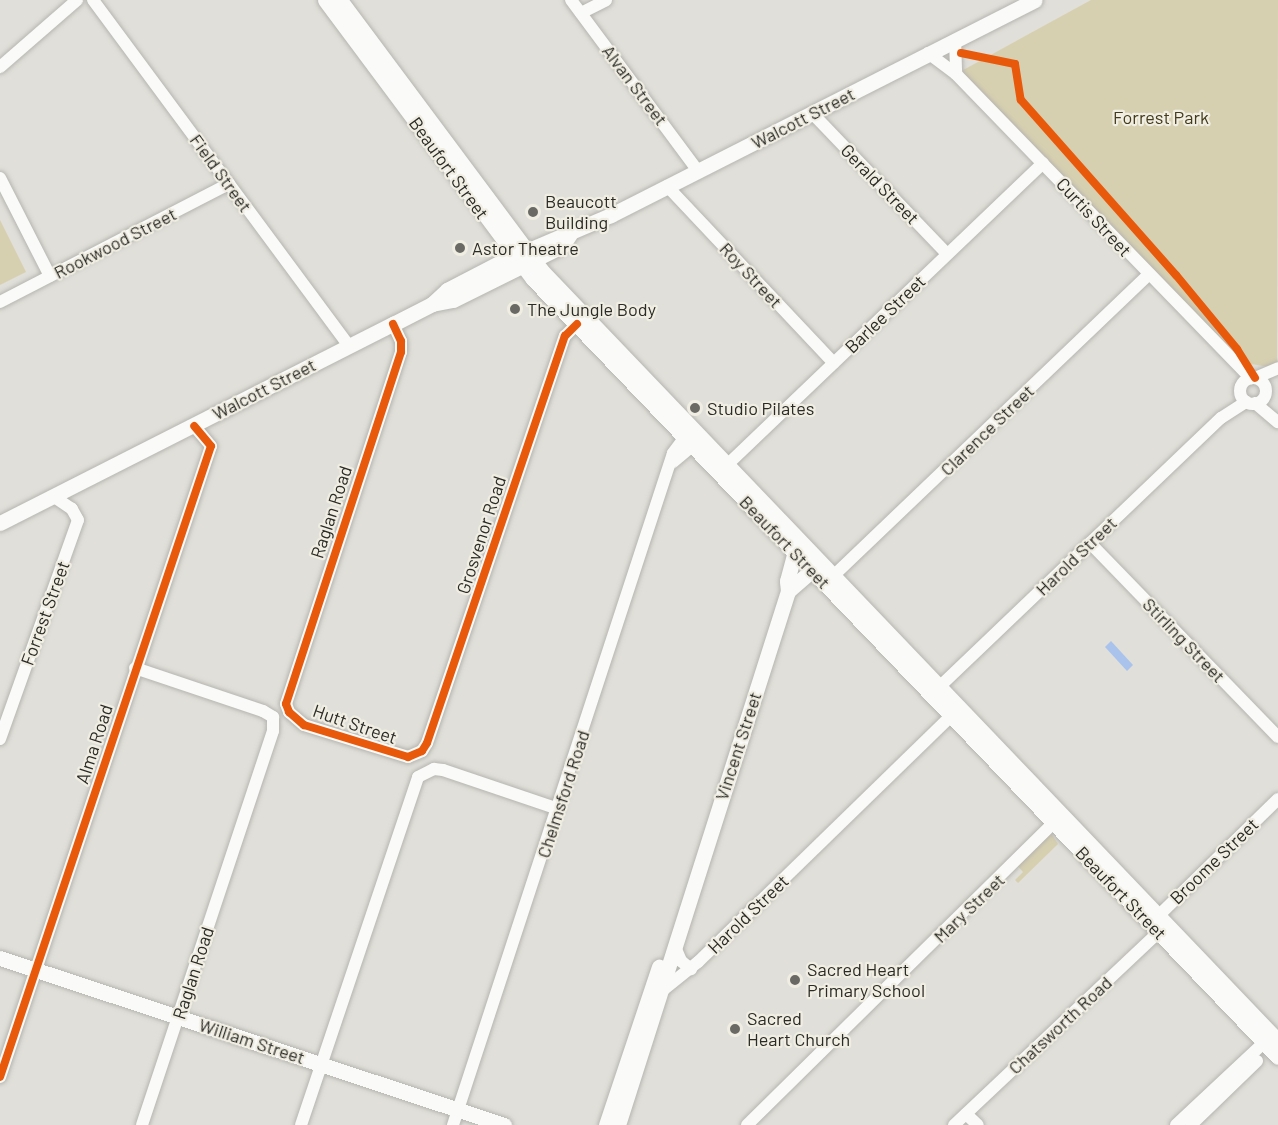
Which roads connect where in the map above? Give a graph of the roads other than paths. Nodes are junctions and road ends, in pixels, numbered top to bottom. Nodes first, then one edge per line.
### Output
1 (78, 0) edge
2 (93, 0) edge
3 (325, 0) edge
4 (340, 0) edge
5 (571, 0) edge
6 (606, 0) edge
7 (1035, 0) edge
8 (581, 13) junction
9 (955, 40) junction
10 (928, 53) junction
11 (0, 67) edge
12 (956, 74) junction
13 (812, 114) junction
14 (1043, 163) junction
15 (698, 171) junction
16 (0, 178) edge
17 (229, 184) junction
18 (667, 186) junction
19 (947, 254) junction
20 (523, 258) junction
21 (1148, 275) junction
22 (50, 276) junction
23 (0, 302) edge
24 (393, 324) junction
25 (577, 324) junction
26 (349, 346) junction
27 (834, 363) junction
28 (1278, 368) edge
29 (1252, 390) junction
30 (1274, 418) edge
31 (194, 426) junction
32 (693, 437) junction
33 (727, 465) junction
34 (53, 496) junction
35 (0, 523) edge
36 (1090, 543) junction
37 (795, 552) junction
38 (816, 567) junction
39 (829, 580) junction
40 (789, 591) junction
41 (135, 668) junction
42 (935, 691) junction
43 (289, 712) joint
44 (955, 712) junction
45 (1278, 737) edge
46 (0, 739) edge
47 (414, 755) joint
48 (1278, 799) edge
49 (558, 809) junction
50 (1057, 818) junction
51 (687, 902) junction
52 (1158, 924) junction
53 (676, 949) junction
54 (0, 958) edge
55 (35, 969) junction
56 (691, 969) junction
57 (663, 990) junction
58 (179, 1017) junction
59 (1273, 1044) edge
60 (321, 1064) junction
61 (0, 1077) edge
62 (456, 1118) edge
63 (961, 1121) edge
64 (142, 1125) edge
65 (300, 1125) edge
66 (504, 1125) edge
67 (606, 1125) edge
68 (618, 1125) edge
69 (747, 1125) edge
70 (978, 1125) edge
71 (1176, 1125) edge
72 (1191, 1125) edge

1 - 11 street
2 - 17 street, Field Street
3 - 20 main road, Beaufort Street
4 - 20 main road, Beaufort Street
5 - 8 street, Alvan Street
6 - 8 street
7 - 9 main road, Walcott Street
8 - 15 street, Alvan Street
9 - 10 main road, Walcott Street
9 - 12 street
10 - 12 street, Curtis Street
10 - 13 main road, Walcott Street
12 - 14 street, Curtis Street
13 - 15 main road, Walcott Street
13 - 19 street, Gerald Street
14 - 19 street, Barlee Street
14 - 21 street, Curtis Street
15 - 18 main road, Walcott Street
16 - 22 street
17 - 22 street, Rookwood Street
17 - 26 street, Field Street
18 - 20 main road, Walcott Street
18 - 27 street, Roy Street
19 - 27 street, Barlee Street
20 - 24 main road, Walcott Street
20 - 25 main road, Beaufort Street
20 - 32 main road, Beaufort Street
21 - 29 street, Curtis Street
21 - 39 street, Clarence Street
22 - 23 street, Rookwood Street
24 - 26 main road, Walcott Street
24 - 43 street, Raglan Road
25 - 32 main road, Beaufort Street
25 - 47 street, Grosvenor Road
26 - 31 main road, Walcott Street
27 - 33 street, Barlee Street
28 - 29 street
29 - 30 street, Curtis Street
29 - 36 street, Harold Street
31 - 34 main road, Walcott Street
31 - 41 street, Alma Road
32 - 33 main road, Beaufort Street
32 - 37 main road, Beaufort Street
32 - 49 street, Chelmsford Road
33 - 38 main road, Beaufort Street
34 - 35 main road, Walcott Street
34 - 46 street, Forrest Street
36 - 42 street, Harold Street
36 - 45 street, Stirling Street
37 - 38 main road, Beaufort Street
37 - 40 main road, Vincent Street
38 - 39 main road, Beaufort Street
38 - 40 main road, Vincent Street
39 - 42 main road, Beaufort Street
40 - 51 main road, Vincent Street
41 - 55 street, Alma Road
41 - 58 street, Raglan Road
42 - 44 main road, Beaufort Street
43 - 47 street, Hutt Street
44 - 50 main road, Beaufort Street
44 - 56 street, Harold Street
48 - 52 street, Broome Street
49 - 60 street
49 - 62 street, Chelmsford Road
50 - 52 main road, Beaufort Street
50 - 69 street, Mary Street
51 - 53 main road, Vincent Street
51 - 67 main road, Vincent Street
52 - 59 main road, Beaufort Street
52 - 63 street, Chatsworth Road
53 - 56 street
53 - 57 main road, Vincent Street
54 - 55 main road, William Street
55 - 58 main road, William Street
55 - 61 street, Alma Road
56 - 57 street, Harold Street
57 - 68 main road, Vincent Street
58 - 60 main road, William Street
58 - 64 street, Raglan Road
59 - 71 street
59 - 72 street
60 - 62 main road, William Street
60 - 65 street
62 - 66 main road, William Street
63 - 70 street

